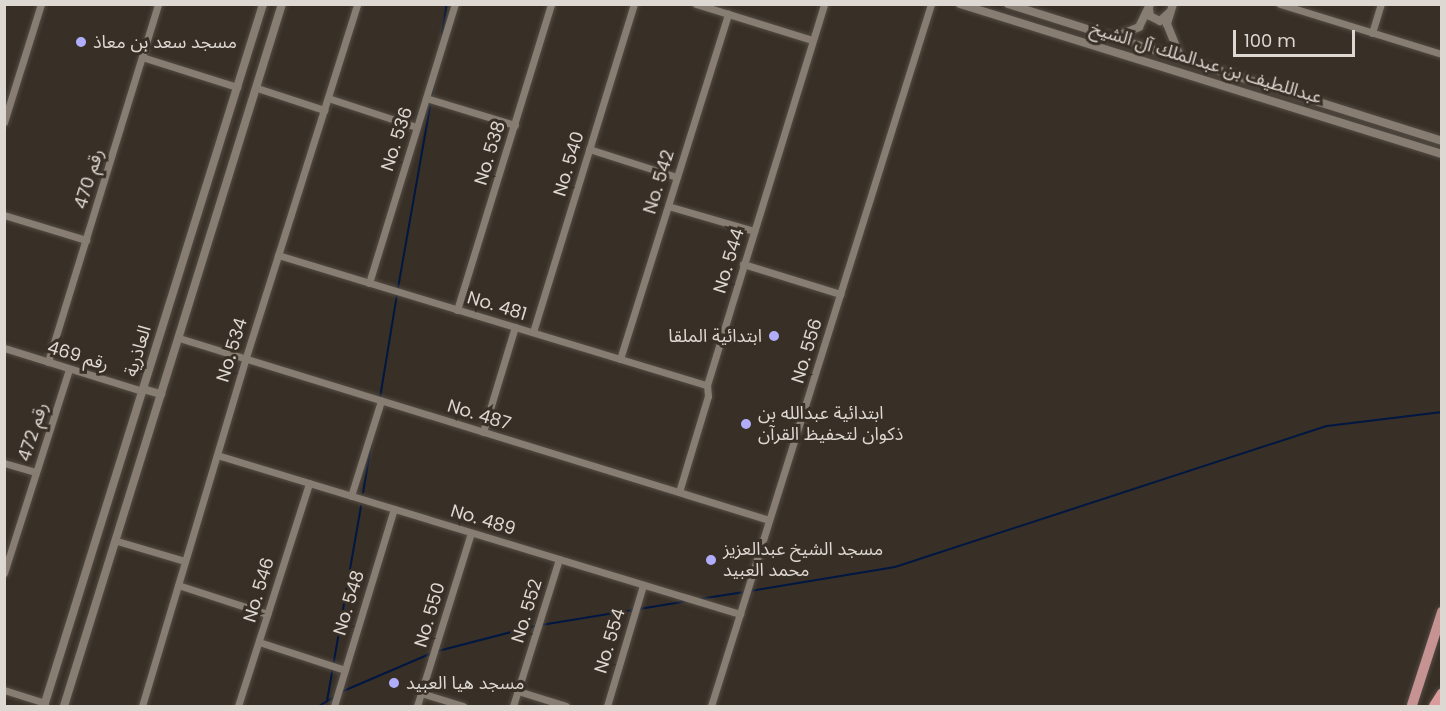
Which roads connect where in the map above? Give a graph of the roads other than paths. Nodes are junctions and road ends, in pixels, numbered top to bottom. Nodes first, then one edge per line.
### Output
1 (41, 4) edge
2 (158, 4) edge
3 (263, 4) edge
4 (282, 4) edge
5 (357, 4) edge
6 (455, 4) edge
7 (551, 4) edge
8 (634, 4) edge
9 (696, 4) edge
10 (824, 4) edge
11 (931, 4) edge
12 (960, 4) edge
13 (1008, 4) edge
14 (1280, 4) edge
15 (1381, 4) edge
16 (1150, 7) edge
17 (1172, 8) edge
18 (728, 14) junction
19 (1372, 33) junction
20 (1101, 35) junction
21 (812, 40) junction
22 (1442, 54) edge
23 (142, 57) junction
24 (1180, 57) junction
25 (237, 87) junction
26 (257, 88) junction
27 (328, 98) junction
28 (426, 98) junction
29 (324, 110) junction
30 (4, 122) edge
31 (515, 125) junction
32 (416, 127) junction
33 (1442, 141) edge
34 (589, 149) junction
35 (1442, 154) edge
36 (677, 177) junction
37 (668, 206) junction
38 (4, 215) edge
39 (754, 231) junction
40 (86, 240) junction
41 (278, 255) junction
42 (743, 264) junction
43 (369, 283) junction
44 (840, 294) junction
45 (457, 309) junction
46 (515, 327) junction
47 (533, 332) junction
48 (179, 338) junction
49 (4, 348) edge
50 (246, 357) junction
51 (620, 360) junction
52 (48, 362) junction
53 (69, 369) junction
54 (707, 385) junction
55 (142, 390) junction
56 (161, 394) junction
57 (381, 401) junction
58 (483, 432) junction
59 (217, 455) junction
60 (4, 463) edge
61 (36, 472) junction
62 (309, 483) junction
63 (679, 492) junction
64 (351, 496) junction
65 (394, 509) junction
66 (769, 520) junction
67 (471, 533) junction
68 (117, 541) junction
69 (559, 559) junction
70 (185, 561) junction
71 (5, 570) edge
72 (178, 585) junction
73 (643, 585) junction
74 (1442, 612) edge
75 (267, 614) junction
76 (740, 614) junction
77 (259, 642) junction
78 (345, 670) junction
79 (4, 690) edge
80 (518, 691) junction
81 (421, 693) junction
82 (1442, 693) edge
83 (44, 705) edge
84 (1412, 705) edge
85 (64, 706) edge
86 (142, 706) edge
87 (238, 706) edge
88 (334, 706) edge
89 (417, 706) edge
90 (463, 706) edge
91 (513, 706) edge
92 (566, 706) edge
93 (606, 706) edge
94 (711, 706) edge
95 (1434, 706) edge

1 - 30 street
2 - 23 street, رقم 470
3 - 25 street, العاذرية
4 - 26 street, العاذرية
5 - 27 street, No. 534
6 - 28 street, No. 536
7 - 31 street, No. 538
8 - 34 street, No. 540
9 - 18 street
10 - 21 street, No. 544
11 - 44 street, No. 556
12 - 35 street, عبداللطيف بن عبدالملك آل الشيخ
13 - 20 street, عبداللطيف بن عبدالملك آل الشيخ
14 - 19 street
15 - 19 street
16 - 17 street
16 - 20 street
17 - 24 street
18 - 21 street
18 - 36 street, No. 542
19 - 22 street
20 - 24 street, عبداللطيف بن عبدالملك آل الشيخ
21 - 39 street, No. 544
23 - 25 street
23 - 40 street, رقم 470
24 - 33 street, عبداللطيف بن عبدالملك آل الشيخ
25 - 55 street, العاذرية
26 - 29 street
26 - 48 street, العاذرية
27 - 29 street, No. 534
27 - 32 street
28 - 31 street
28 - 32 street, No. 536
29 - 41 street, No. 534
31 - 45 street, No. 538
32 - 43 street, No. 536
34 - 36 street
34 - 47 street, No. 540
36 - 37 street, No. 542
37 - 39 street
37 - 51 street, No. 542
38 - 40 street
39 - 42 street, No. 544
40 - 52 street, رقم 470
41 - 43 street, No. 481
41 - 50 street, No. 534
42 - 44 street
42 - 54 street, No. 544
43 - 45 street, No. 481
44 - 66 street, No. 556
45 - 46 street, No. 481
46 - 47 street, No. 481
46 - 58 street
47 - 51 street, No. 481
48 - 50 street, No. 487
48 - 56 street, العاذرية
49 - 52 street, رقم 469
50 - 57 street, No. 487
50 - 59 street, No. 534
51 - 54 street, No. 481
52 - 53 street, رقم 469
53 - 55 street, رقم 469
53 - 61 street, رقم 472
54 - 63 street, No. 544
55 - 56 street
55 - 83 street, العاذرية
56 - 68 street, العاذرية
57 - 58 street, No. 487
57 - 64 street
58 - 63 street, No. 487
59 - 62 street, No. 489
59 - 70 street, No. 534
60 - 61 street
61 - 71 street, رقم 472
62 - 64 street, No. 489
62 - 75 street, No. 546
63 - 66 street, No. 487
64 - 65 street, No. 489
65 - 67 street, No. 489
65 - 78 street, No. 548
66 - 76 street, No. 556
67 - 69 street, No. 489
67 - 81 street, No. 550
68 - 70 street
68 - 85 street, العاذرية
69 - 73 street, No. 489
69 - 80 street, No. 552
70 - 72 street, No. 534
72 - 75 street
72 - 86 street, No. 534
73 - 76 street, No. 489
73 - 93 street, No. 554
74 - 84 main road
75 - 77 street, No. 546
76 - 94 street, No. 556
77 - 78 street
77 - 87 street, No. 546
78 - 88 street, No. 548
79 - 83 street
80 - 91 street, No. 552
80 - 92 street
81 - 89 street, No. 550
81 - 90 street
82 - 95 highway

